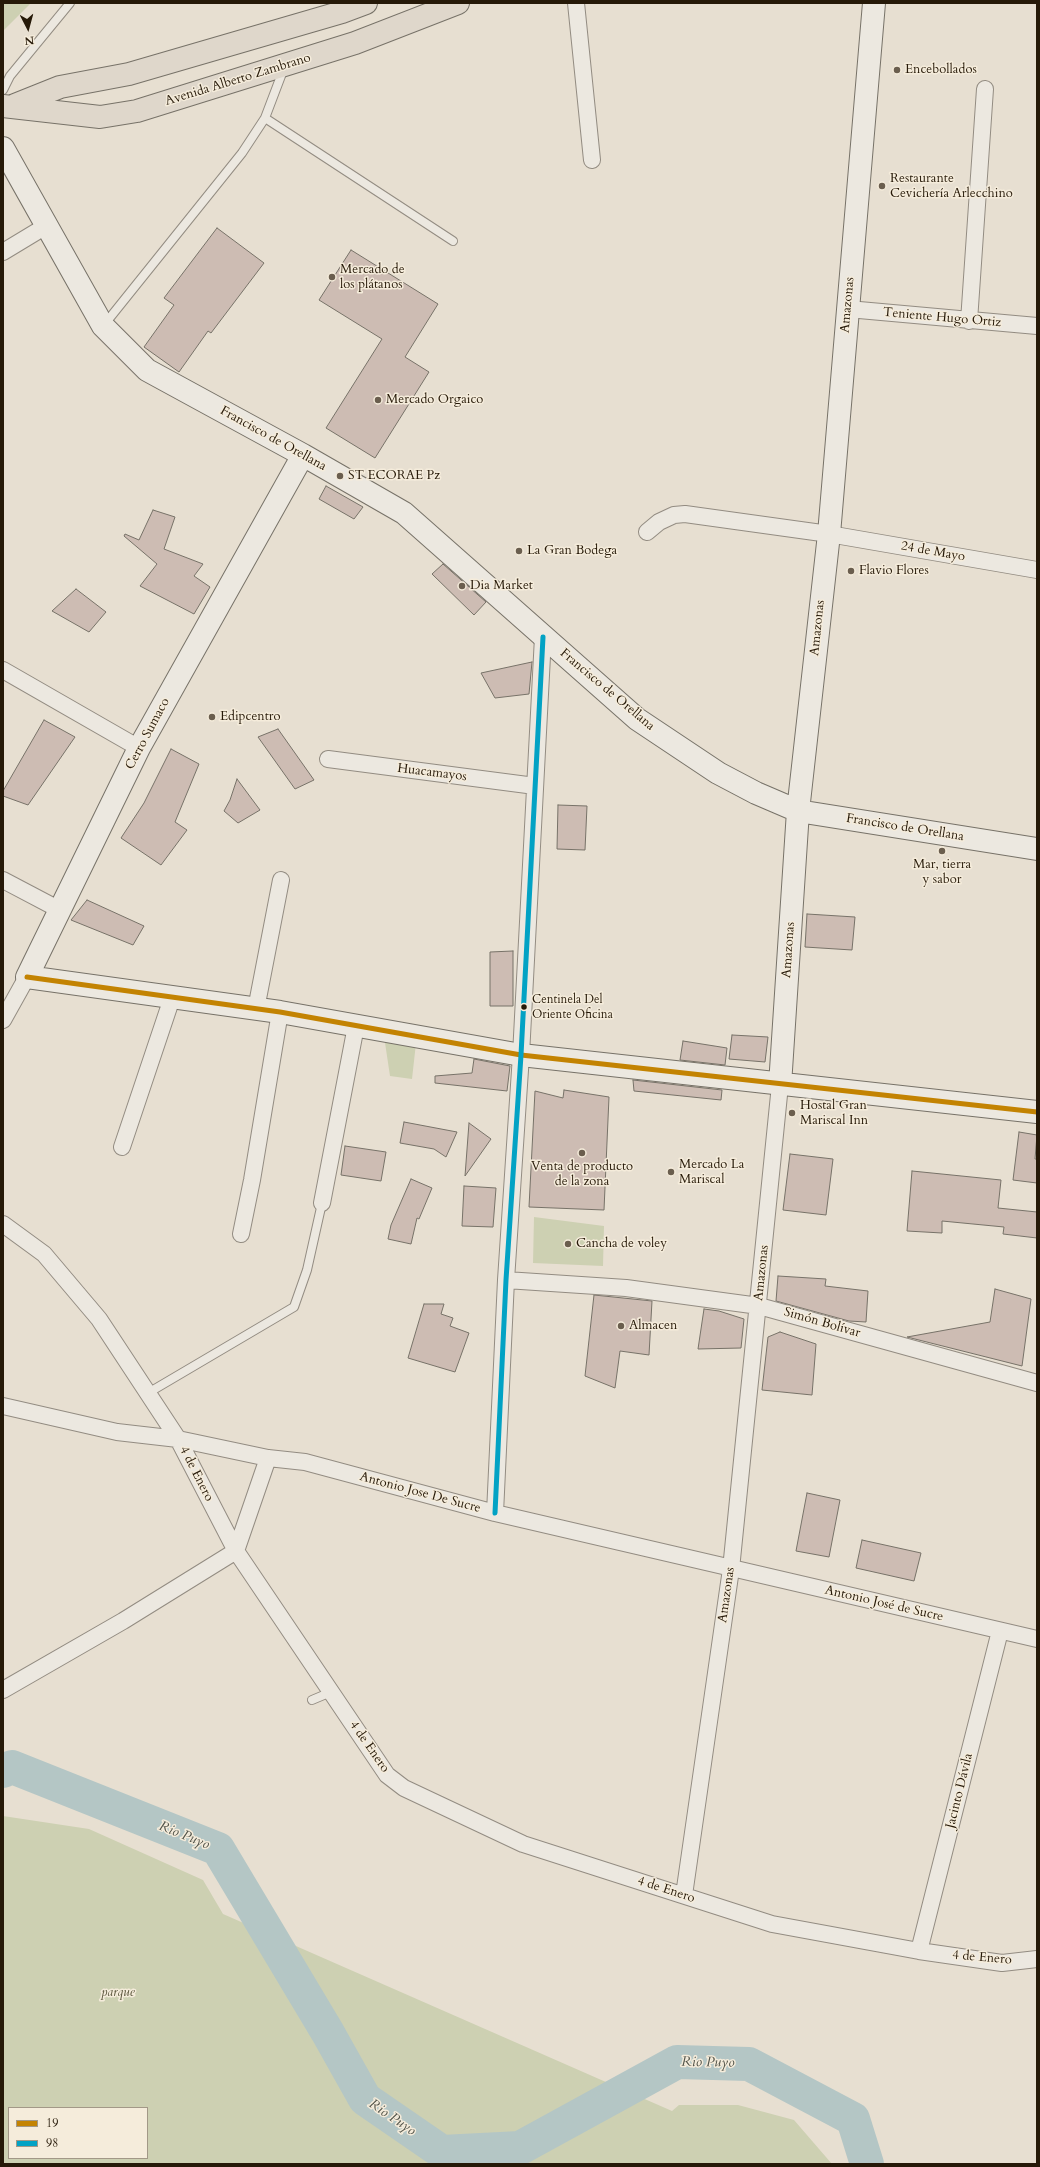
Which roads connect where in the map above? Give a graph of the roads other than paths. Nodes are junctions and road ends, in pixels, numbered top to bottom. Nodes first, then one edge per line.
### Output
1 (70, 3) edge
2 (366, 3) edge
3 (458, 3) edge
4 (576, 3) edge
5 (874, 3) edge
6 (284, 65) junction
7 (985, 89) dead end
8 (6, 101) edge
9 (265, 118) junction
10 (3, 148) edge
11 (592, 160) dead end
12 (46, 226) junction
13 (453, 241) dead end
14 (3, 252) edge
15 (848, 309) junction
16 (969, 321) junction
17 (103, 326) junction
18 (1037, 326) edge
19 (303, 455) junction
20 (647, 532) dead end
21 (829, 534) junction
22 (1037, 570) edge
23 (543, 637) junction
24 (3, 670) edge
25 (139, 748) junction
26 (328, 759) dead end
27 (535, 786) junction
28 (798, 811) junction
29 (1037, 849) edge
30 (3, 880) edge
31 (281, 880) dead end
32 (60, 910) junction
33 (27, 977) junction
34 (172, 998) junction
35 (256, 1009) junction
36 (280, 1012) junction
37 (3, 1020) edge
38 (356, 1026) junction
39 (521, 1055) junction
40 (780, 1085) junction
41 (1037, 1112) edge
42 (122, 1147) dead end
43 (322, 1203) joint
44 (3, 1224) edge
45 (240, 1234) dead end
46 (506, 1280) junction
47 (759, 1306) junction
48 (1036, 1378) edge
49 (148, 1393) junction
50 (3, 1406) edge
51 (178, 1439) junction
52 (268, 1458) junction
53 (495, 1513) junction
54 (236, 1552) junction
55 (731, 1569) junction
56 (1000, 1632) junction
57 (1037, 1639) edge
58 (3, 1690) edge
59 (331, 1692) junction
60 (312, 1700) dead end
61 (684, 1895) junction
62 (919, 1951) junction
63 (1037, 1960) edge

1 - 8 lane
2 - 8 highway
3 - 6 highway, Avenida Alberto Zambrano
4 - 11 street
5 - 15 street, Amazonas
6 - 8 highway, Avenida Alberto Zambrano
6 - 9 lane
7 - 16 street
9 - 13 lane
9 - 17 lane
10 - 12 street, Francisco de Orellana
12 - 14 street
12 - 17 street, Francisco de Orellana
15 - 16 street, Teniente Hugo Ortiz
15 - 21 street, Amazonas
16 - 18 street, Teniente Hugo Ortiz
17 - 19 street, Francisco de Orellana
19 - 23 street, Francisco de Orellana
19 - 25 street, Cerro Sumaco
20 - 21 street, 24 de Mayo
21 - 22 street, 24 de Mayo
21 - 28 street, Amazonas
23 - 27 street
23 - 28 street, Francisco de Orellana
24 - 25 street
25 - 32 street, Cerro Sumaco
26 - 27 street, Huacamayos
27 - 39 street
28 - 29 street, Francisco de Orellana
28 - 40 street, Amazonas
30 - 32 street
31 - 35 street
32 - 33 street, Cerro Sumaco
33 - 34 street
33 - 37 street, Cerro Sumaco
34 - 35 street
34 - 42 street
35 - 36 street
36 - 38 street
36 - 45 street
38 - 39 street
38 - 43 street
39 - 40 street
39 - 46 street
40 - 41 street
40 - 47 street, Amazonas
43 - 49 lane
44 - 49 street, 4 de Enero
46 - 47 street, Simón Bolívar
46 - 53 street
47 - 48 street, Simón Bolívar
47 - 55 street, Amazonas
49 - 51 street, 4 de Enero
50 - 51 street, Antonio Jose De Sucre
51 - 52 street, Antonio Jose De Sucre
51 - 54 street, 4 de Enero
52 - 53 street, Antonio Jose De Sucre
52 - 54 street
53 - 55 street, Antonio Jose De Sucre
54 - 58 street
54 - 59 street, 4 de Enero
55 - 56 street, Antonio José de Sucre
55 - 61 street, Amazonas
56 - 57 street, Antonio José de Sucre
56 - 62 street, Jacinto Dávila
59 - 60 lane
59 - 61 street, 4 de Enero
61 - 62 street, 4 de Enero
62 - 63 street, 4 de Enero

